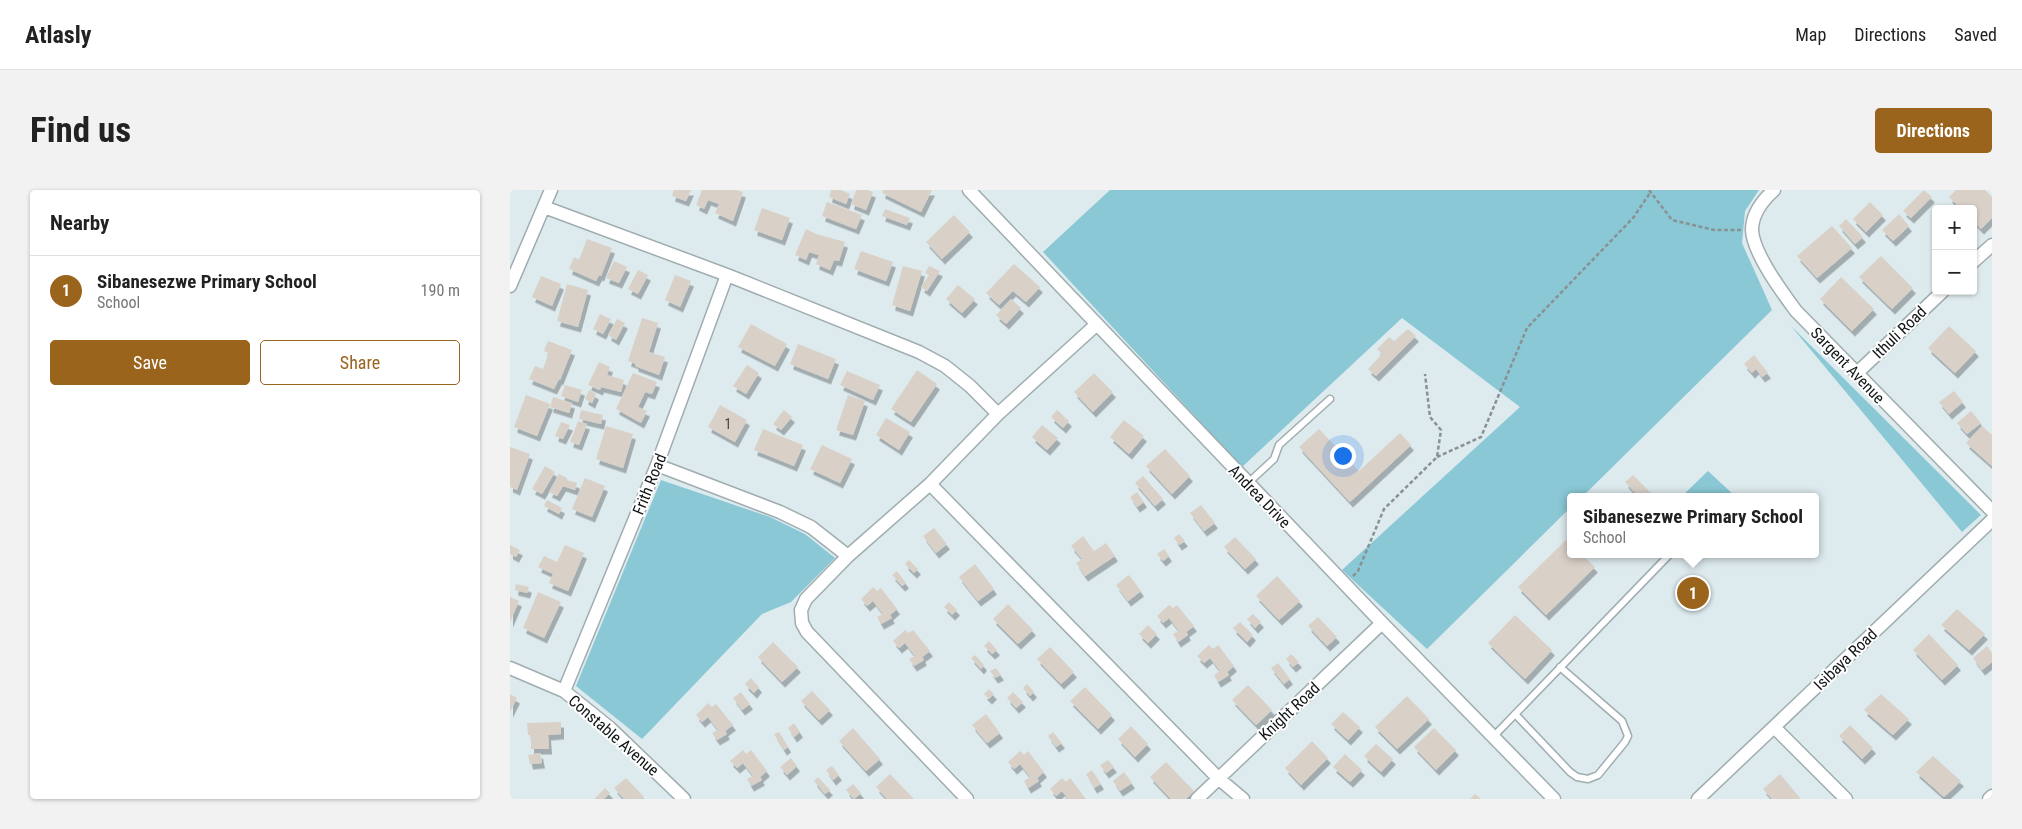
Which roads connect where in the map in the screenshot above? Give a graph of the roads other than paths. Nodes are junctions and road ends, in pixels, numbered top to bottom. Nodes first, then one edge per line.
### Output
1 (550, 190) edge
2 (969, 190) edge
3 (1771, 193) edge
4 (544, 207) junction
5 (1992, 245) edge
6 (1977, 258) edge
7 (727, 275) junction
8 (510, 286) edge
9 (1939, 295) edge
10 (1097, 324) junction
11 (1856, 374) junction
12 (1330, 399) dead end
13 (998, 414) junction
14 (657, 465) junction
15 (1248, 483) junction
16 (930, 484) junction
17 (1992, 511) edge
18 (1992, 520) edge
19 (848, 556) junction
20 (1666, 558) edge
21 (1382, 623) junction
22 (1560, 667) junction
23 (510, 668) edge
24 (564, 691) junction
25 (1515, 714) junction
26 (1774, 727) junction
27 (1493, 737) junction
28 (1218, 778) junction
29 (1992, 796) edge
30 (684, 799) edge
31 (967, 799) edge
32 (1197, 799) edge
33 (1243, 799) edge
34 (1554, 799) edge
35 (1698, 799) edge
36 (1846, 799) edge
37 (1989, 799) edge

1 - 4 street
2 - 10 street, Andrea Drive
3 - 11 street, Sargent Avenue
4 - 7 street
4 - 8 street
5 - 6 street
7 - 13 street
7 - 14 street, Frith Road
9 - 11 street, Ithuli Road
10 - 13 street
10 - 15 street, Andrea Drive
11 - 17 street, Sargent Avenue
12 - 15 lane
13 - 16 street
14 - 19 street
14 - 24 street, Frith Road
15 - 21 street, Andrea Drive
16 - 19 street
16 - 28 street
18 - 26 street, Isibaya Road
19 - 31 street
20 - 22 lane
21 - 27 street, Andrea Drive
21 - 28 street, Knight Road
22 - 25 lane
22 - 25 lane
23 - 24 street, Constable Avenue
24 - 30 street, Constable Avenue
25 - 27 lane
26 - 35 street, Isibaya Road
26 - 36 street
27 - 34 street, Andrea Drive
28 - 32 street, Knight Road
28 - 33 street
29 - 37 street

